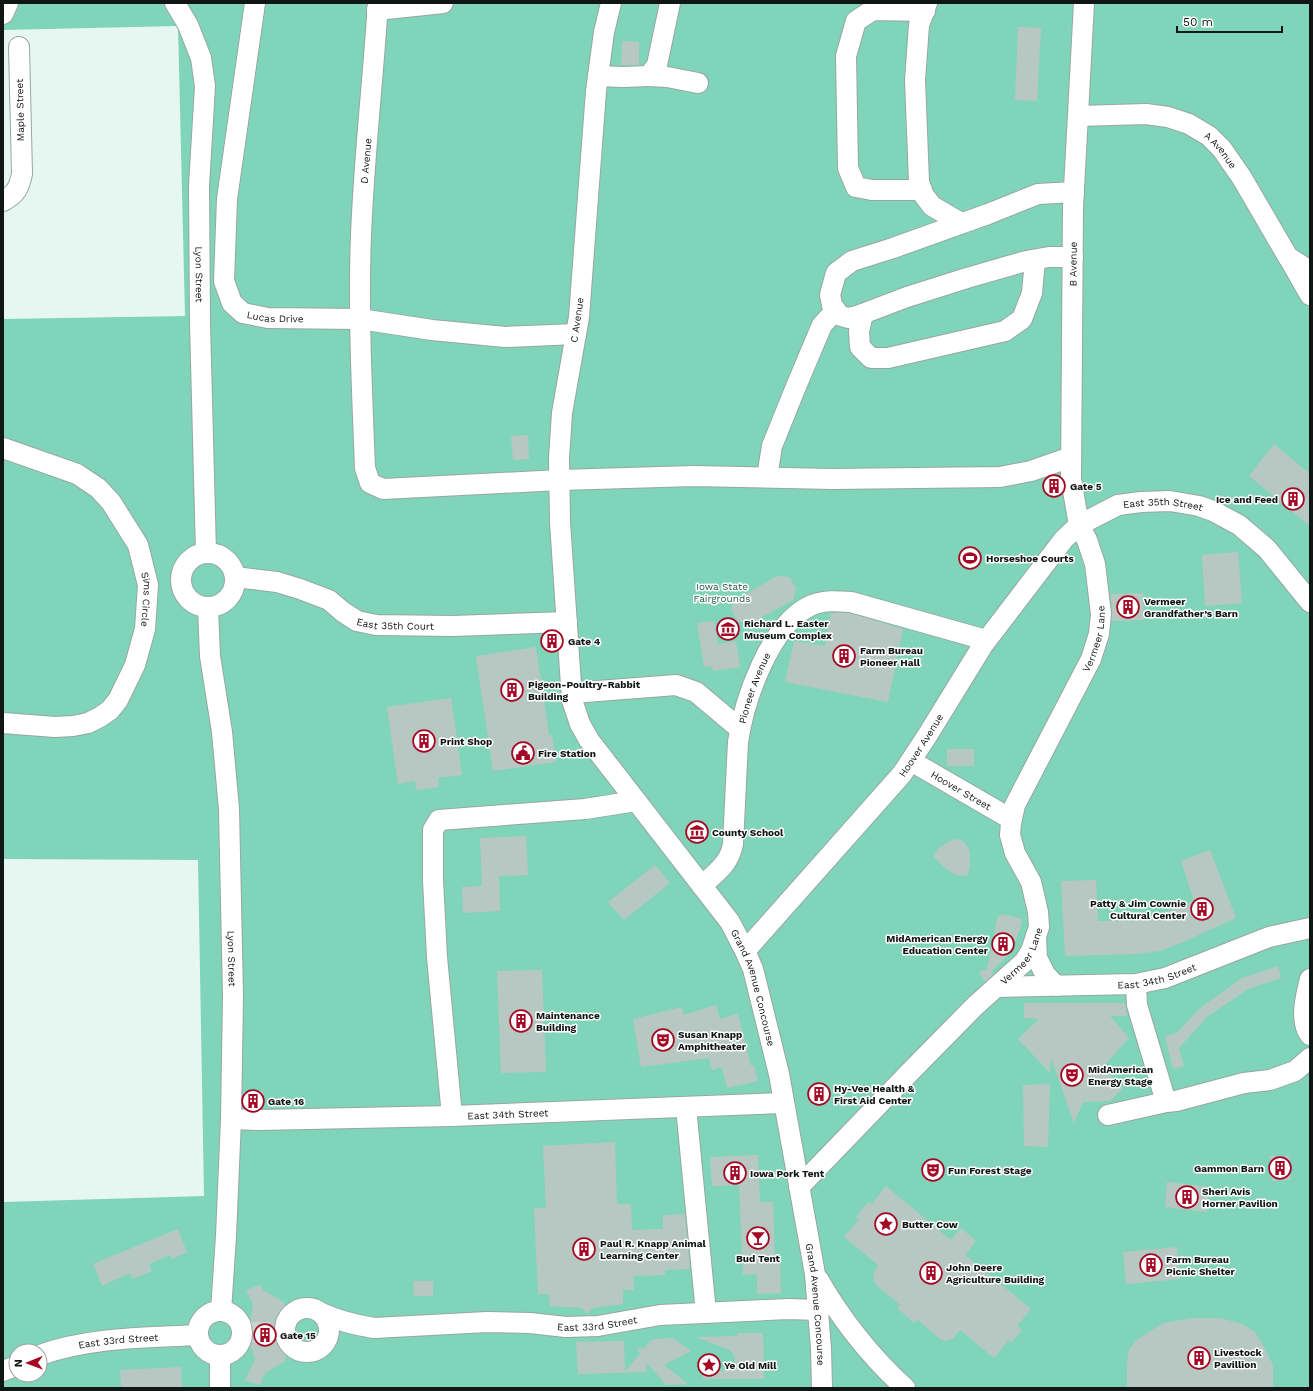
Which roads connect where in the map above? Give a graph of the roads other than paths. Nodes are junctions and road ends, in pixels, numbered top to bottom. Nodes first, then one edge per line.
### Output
1 (8, 3) edge
2 (176, 3) edge
3 (255, 3) edge
4 (443, 3) edge
5 (611, 3) edge
6 (670, 3) edge
7 (1084, 3) edge
8 (378, 7) edge
9 (926, 7) edge
10 (3, 14) edge
11 (19, 47) dead end
12 (598, 76) junction
13 (649, 76) junction
14 (698, 83) dead end
15 (1078, 116) junction
16 (922, 190) junction
17 (1074, 192) junction
18 (3, 201) edge
19 (961, 223) junction
20 (1073, 257) junction
21 (1288, 257) junction
22 (1035, 260) junction
23 (1310, 271) edge
24 (1310, 295) edge
25 (836, 310) junction
26 (864, 314) junction
27 (360, 319) junction
28 (576, 334) junction
29 (3, 448) edge
30 (1071, 457) junction
31 (767, 477) junction
32 (560, 480) junction
33 (1079, 525) junction
34 (206, 553) junction
35 (235, 578) junction
36 (180, 582) junction
37 (148, 585) junction
38 (1310, 602) edge
39 (208, 608) junction
40 (567, 630) junction
41 (986, 640) junction
42 (572, 693) junction
43 (3, 723) edge
44 (740, 729) junction
45 (911, 761) junction
46 (636, 801) junction
47 (1011, 819) junction
48 (702, 886) junction
49 (1310, 928) edge
50 (1036, 936) junction
51 (745, 951) junction
52 (1310, 979) edge
53 (1136, 984) junction
54 (1056, 986) junction
55 (996, 987) junction
56 (1307, 1014) edge
57 (1310, 1035) edge
58 (1310, 1058) edge
59 (1166, 1102) junction
60 (784, 1103) junction
61 (686, 1107) junction
62 (1108, 1115) dead end
63 (452, 1116) junction
64 (231, 1119) junction
65 (799, 1187) junction
66 (815, 1274) junction
67 (818, 1310) junction
68 (222, 1312) junction
69 (321, 1313) junction
70 (706, 1313) junction
71 (374, 1328) junction
72 (198, 1335) junction
73 (317, 1351) junction
74 (48, 1353) edge
75 (220, 1355) junction
76 (220, 1388) edge
77 (822, 1388) edge
78 (905, 1388) edge

1 - 10 street
2 - 34 street, Lyon Street
3 - 27 street, Lucas Drive
4 - 8 street
5 - 12 street, C Avenue
6 - 13 street
7 - 15 street, B Avenue
8 - 27 street, D Avenue
9 - 16 street
9 - 16 street
11 - 18 street, Maple Street
12 - 13 street
12 - 28 street, C Avenue
13 - 14 street
15 - 17 street, B Avenue
15 - 21 street, A Avenue
16 - 19 street
17 - 19 street
17 - 20 street, B Avenue
19 - 25 street
20 - 22 street
20 - 30 street, B Avenue
21 - 23 street, A Avenue
21 - 24 street
22 - 26 street
22 - 26 street
25 - 26 street
25 - 31 street
27 - 28 street, Lucas Drive
27 - 32 street, D Avenue
28 - 32 street, C Avenue
29 - 37 street, Sims Circle
30 - 31 street, D Avenue
30 - 33 street, B Avenue
31 - 32 street, D Avenue
32 - 40 street, C Avenue
33 - 38 street, East 35th Street
33 - 41 street, Hoover Avenue
33 - 47 street, Vermeer Lane
34 - 35 street
34 - 36 street
35 - 39 street
35 - 40 street, East 35th Court
36 - 37 street
36 - 39 street
37 - 43 street, Sims Circle
39 - 64 street, Lyon Street
40 - 42 street, Grand Avenue Concourse
41 - 44 street, Pioneer Avenue
41 - 45 street, Hoover Avenue
42 - 44 street
42 - 46 street, Grand Avenue Concourse
44 - 48 street, Pioneer Avenue
45 - 47 street, Hoover Street
45 - 51 street, Hoover Avenue
46 - 48 street, Grand Avenue Concourse
46 - 63 street
47 - 50 street, Vermeer Lane
48 - 51 street, Grand Avenue Concourse
49 - 53 street, East 34th Street
50 - 54 street
50 - 55 street, Vermeer Lane
51 - 60 street, Grand Avenue Concourse
52 - 56 street
53 - 54 street, East 34th Street
53 - 59 street
54 - 55 street, East 34th Street
55 - 65 street, Vermeer Lane
56 - 57 street
58 - 59 street
59 - 62 street
60 - 61 street, East 34th Street
60 - 65 street, Grand Avenue Concourse
61 - 63 street, East 34th Street
61 - 70 street
63 - 64 street, East 34th Street
64 - 68 street, Lyon Street
65 - 66 street, Grand Avenue Concourse
66 - 67 street, Grand Avenue Concourse
66 - 78 street
67 - 70 street, East 33rd Street
67 - 77 street, Grand Avenue Concourse
68 - 72 street
68 - 75 street
69 - 71 street, East 33rd Street
69 - 73 street
69 - 73 street, East 33rd Street
70 - 71 street, East 33rd Street
71 - 73 street, East 33rd Street
72 - 74 street, East 33rd Street
72 - 75 street
75 - 76 street

